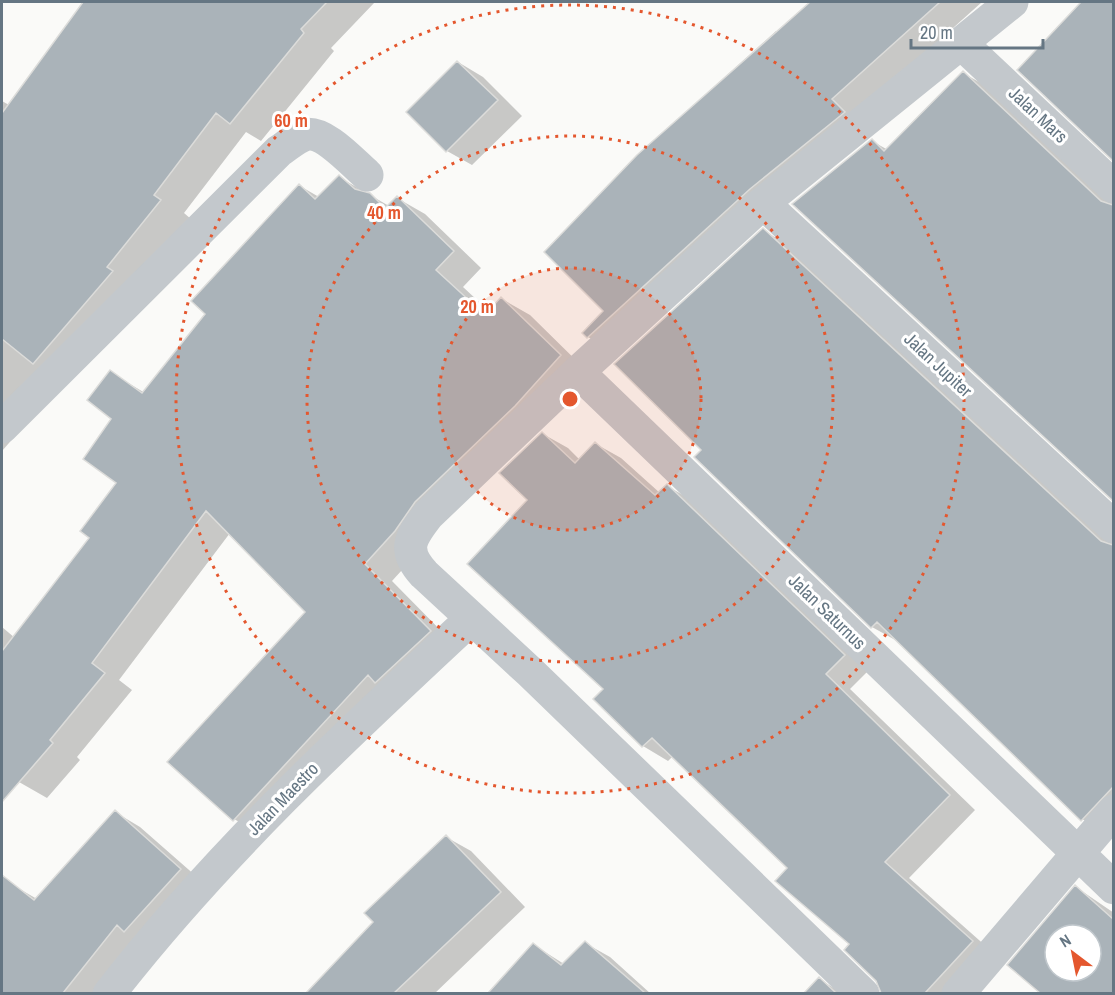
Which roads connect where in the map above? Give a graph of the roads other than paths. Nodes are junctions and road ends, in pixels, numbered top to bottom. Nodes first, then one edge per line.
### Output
1 (1012, 2) edge
2 (962, 44) junction
3 (367, 175) dead end
4 (1113, 187) edge
5 (763, 203) junction
6 (578, 372) junction
7 (5, 416) edge
8 (1113, 527) edge
9 (471, 619) junction
10 (1113, 811) edge
11 (1076, 853) junction
12 (1113, 888) edge
13 (109, 993) edge
14 (863, 993) edge
15 (958, 993) edge

1 - 2 street
2 - 4 street, Jalan Mars
2 - 5 street
3 - 7 street
5 - 6 street
5 - 8 street, Jalan Jupiter
6 - 9 street
6 - 11 street, Jalan Saturnus
9 - 13 street, Jalan Maestro
9 - 14 street
10 - 11 street
11 - 12 street, Jalan Saturnus
11 - 15 street

